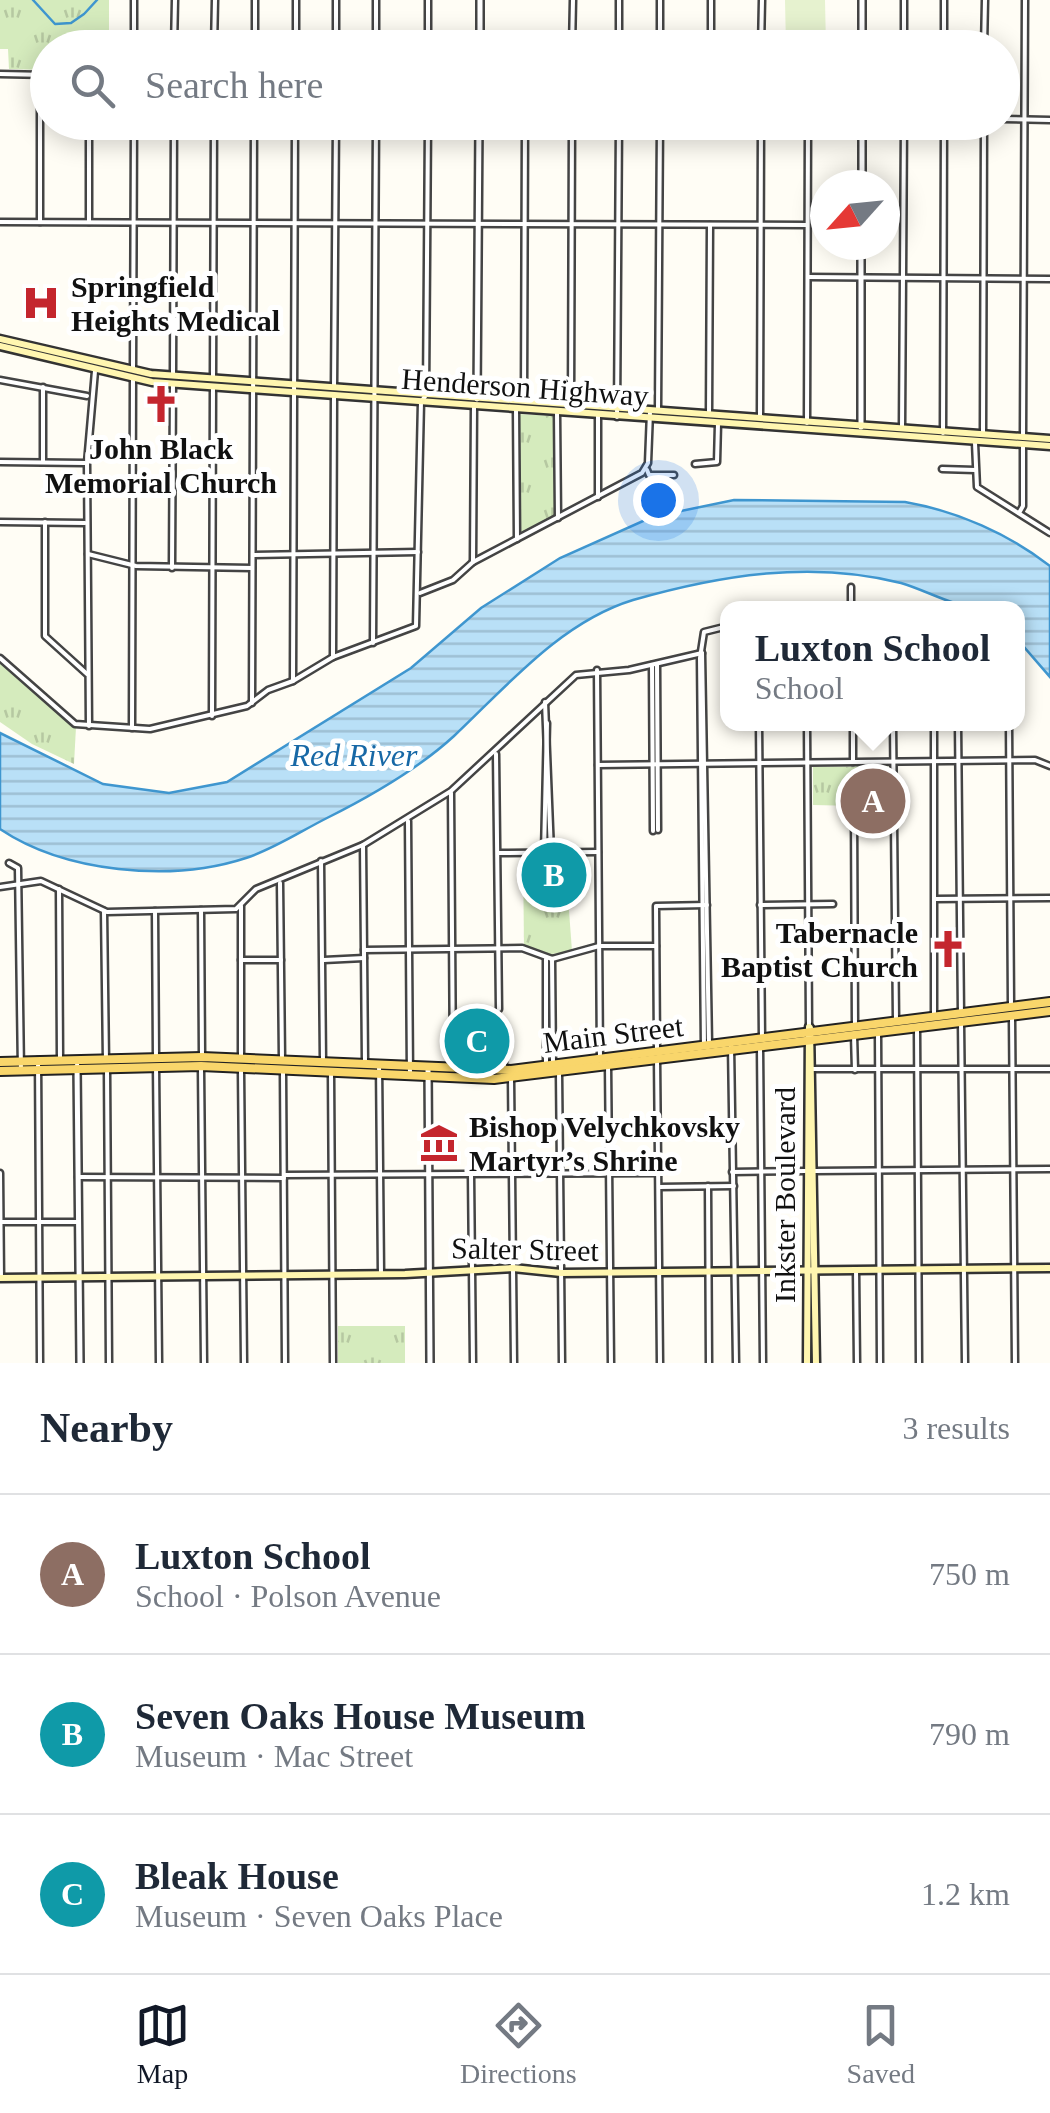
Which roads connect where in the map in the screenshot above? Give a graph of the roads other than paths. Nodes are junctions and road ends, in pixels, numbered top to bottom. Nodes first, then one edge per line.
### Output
1 (134, 0) edge
2 (175, 0) edge
3 (215, 0) edge
4 (255, 0) edge
5 (296, 0) edge
6 (336, 0) edge
7 (376, 0) edge
8 (428, 0) edge
9 (480, 0) edge
10 (572, 0) edge
11 (620, 0) edge
12 (660, 0) edge
13 (711, 0) edge
14 (762, 0) edge
15 (862, 0) edge
16 (904, 0) edge
17 (944, 0) edge
18 (985, 0) edge
19 (1025, 0) edge
20 (134, 30) edge
21 (174, 30) edge
22 (214, 30) edge
23 (254, 30) edge
24 (296, 30) edge
25 (336, 30) edge
26 (376, 30) edge
27 (428, 30) edge
28 (480, 30) edge
29 (572, 30) edge
30 (619, 30) edge
31 (660, 30) edge
32 (711, 30) edge
33 (762, 30) edge
34 (862, 30) edge
35 (904, 30) edge
36 (944, 30) edge
37 (984, 30) edge
38 (0, 74) edge
39 (30, 74) edge
40 (1020, 119) edge
41 (1024, 119) junction
42 (1050, 120) edge
43 (40, 140) edge
44 (89, 140) edge
45 (134, 140) edge
46 (174, 140) edge
47 (214, 140) edge
48 (254, 140) edge
49 (296, 140) edge
50 (336, 140) edge
51 (376, 140) edge
52 (428, 140) edge
53 (479, 140) edge
54 (525, 140) edge
55 (572, 140) edge
56 (619, 140) edge
57 (660, 140) edge
58 (761, 140) edge
59 (808, 140) edge
60 (862, 140) edge
61 (904, 140) edge
62 (944, 140) edge
63 (984, 140) edge
64 (862, 170) edge
65 (0, 222) edge
66 (40, 222) junction
67 (89, 222) junction
68 (133, 222) junction
69 (174, 223) junction
70 (214, 223) junction
71 (254, 224) junction
72 (294, 224) junction
73 (335, 224) junction
74 (375, 224) junction
75 (427, 224) junction
76 (479, 224) junction
77 (524, 224) junction
78 (571, 225) junction
79 (618, 225) junction
80 (660, 225) junction
81 (710, 225) junction
82 (761, 225) junction
83 (808, 225) junction
84 (861, 260) edge
85 (808, 277) junction
86 (902, 277) junction
87 (861, 278) junction
88 (944, 278) junction
89 (984, 278) junction
90 (1024, 278) junction
91 (1050, 279) edge
92 (0, 343) edge
93 (98, 367) junction
94 (132, 375) junction
95 (0, 380) edge
96 (173, 380) junction
97 (213, 383) junction
98 (43, 386) junction
99 (253, 386) junction
100 (294, 389) junction
101 (334, 392) junction
102 (374, 395) junction
103 (90, 396) junction
104 (424, 399) junction
105 (475, 403) junction
106 (524, 403) junction
107 (571, 406) junction
108 (557, 408) junction
109 (516, 409) junction
110 (618, 413) junction
111 (598, 415) junction
112 (654, 416) junction
113 (709, 420) junction
114 (719, 421) junction
115 (760, 424) junction
116 (807, 427) junction
117 (862, 431) junction
118 (902, 434) junction
119 (943, 438) junction
120 (978, 439) junction
121 (1023, 442) junction
122 (1050, 442) edge
123 (0, 462) edge
124 (43, 462) junction
125 (87, 463) junction
126 (695, 464) dead end
127 (646, 469) junction
128 (942, 469) dead end
129 (975, 470) junction
130 (674, 475) dead end
131 (598, 498) junction
132 (1019, 513) junction
133 (558, 518) junction
134 (0, 522) edge
135 (45, 522) junction
136 (87, 523) junction
137 (1050, 533) edge
138 (517, 539) junction
139 (420, 552) junction
140 (88, 554) junction
141 (253, 554) junction
142 (293, 554) junction
143 (334, 554) junction
144 (374, 555) junction
145 (473, 562) junction
146 (132, 565) junction
147 (212, 567) junction
148 (172, 568) junction
149 (253, 568) junction
150 (851, 587) dead end
151 (420, 592) junction
152 (851, 601) edge
153 (720, 628) edge
154 (373, 644) junction
155 (702, 653) junction
156 (333, 657) junction
157 (0, 658) edge
158 (654, 664) junction
159 (597, 670) junction
160 (89, 675) junction
161 (294, 681) junction
162 (545, 702) junction
163 (252, 703) junction
164 (212, 716) junction
165 (89, 728) junction
166 (132, 728) junction
167 (758, 731) edge
168 (807, 731) edge
169 (852, 731) edge
170 (893, 731) edge
171 (934, 731) edge
172 (958, 731) edge
173 (1009, 731) edge
174 (496, 753) junction
175 (1009, 760) junction
176 (934, 761) junction
177 (958, 761) junction
178 (807, 762) junction
179 (853, 762) junction
180 (893, 762) junction
181 (759, 763) junction
182 (655, 764) junction
183 (703, 764) junction
184 (598, 765) junction
185 (1050, 766) edge
186 (450, 791) junction
187 (854, 810) dead end
188 (408, 821) junction
189 (655, 830) dead end
190 (363, 845) junction
191 (547, 852) junction
192 (598, 852) junction
193 (498, 853) junction
194 (321, 861) junction
195 (9, 864) dead end
196 (280, 881) junction
197 (18, 884) junction
198 (0, 887) edge
199 (59, 889) junction
200 (1050, 898) edge
201 (960, 899) junction
202 (1010, 899) junction
203 (935, 900) junction
204 (809, 904) junction
205 (833, 904) dead end
206 (704, 905) junction
207 (760, 905) junction
208 (241, 906) junction
209 (201, 910) junction
210 (104, 911) junction
211 (155, 911) junction
212 (599, 946) junction
213 (656, 946) junction
214 (410, 948) junction
215 (498, 948) junction
216 (452, 949) junction
217 (364, 950) junction
218 (364, 958) junction
219 (549, 959) junction
220 (241, 960) junction
221 (281, 960) junction
222 (322, 960) junction
223 (1050, 1002) edge
224 (500, 1009) dead end
225 (1050, 1011) edge
226 (1012, 1012) junction
227 (961, 1018) junction
228 (934, 1021) junction
229 (916, 1023) junction
230 (896, 1026) junction
231 (877, 1028) junction
232 (479, 1031) dead end
233 (855, 1031) junction
234 (809, 1035) junction
235 (761, 1042) junction
236 (731, 1048) junction
237 (707, 1049) junction
238 (657, 1055) junction
239 (156, 1061) junction
240 (202, 1061) junction
241 (0, 1062) edge
242 (323, 1062) junction
243 (106, 1063) junction
244 (241, 1063) junction
245 (338, 1063) junction
246 (603, 1063) junction
247 (77, 1064) junction
248 (60, 1065) junction
249 (282, 1065) junction
250 (21, 1066) junction
251 (38, 1066) junction
252 (453, 1068) junction
253 (552, 1068) junction
254 (365, 1069) junction
255 (380, 1069) junction
256 (810, 1069) junction
257 (1012, 1069) junction
258 (1050, 1069) edge
259 (492, 1070) junction
260 (855, 1070) junction
261 (878, 1070) junction
262 (916, 1070) junction
263 (962, 1070) junction
264 (0, 1071) edge
265 (410, 1071) junction
266 (315, 1072) junction
267 (331, 1072) junction
268 (428, 1072) junction
269 (509, 1072) junction
270 (485, 1079) junction
271 (1050, 1168) edge
272 (962, 1169) junction
273 (1013, 1169) junction
274 (879, 1170) junction
275 (918, 1170) junction
276 (761, 1171) junction
277 (805, 1171) junction
278 (815, 1171) junction
279 (732, 1172) junction
280 (0, 1173) edge
281 (658, 1173) junction
282 (380, 1174) junction
283 (429, 1174) junction
284 (470, 1174) junction
285 (512, 1174) junction
286 (561, 1174) junction
287 (610, 1174) junction
288 (332, 1175) junction
289 (157, 1176) junction
290 (78, 1177) junction
291 (108, 1177) junction
292 (202, 1177) junction
293 (284, 1177) junction
294 (242, 1178) junction
295 (708, 1186) junction
296 (734, 1186) junction
297 (658, 1187) junction
298 (0, 1222) edge
299 (40, 1222) junction
300 (78, 1222) junction
301 (514, 1268) junction
302 (1014, 1268) junction
303 (1050, 1268) edge
304 (472, 1269) junction
305 (964, 1269) junction
306 (856, 1270) junction
307 (879, 1270) junction
308 (919, 1270) junction
309 (735, 1271) junction
310 (762, 1271) junction
311 (811, 1271) junction
312 (429, 1272) junction
313 (610, 1272) junction
314 (659, 1272) junction
315 (709, 1272) junction
316 (562, 1273) junction
317 (333, 1274) junction
318 (380, 1274) junction
319 (203, 1275) junction
320 (242, 1275) junction
321 (284, 1275) junction
322 (40, 1276) junction
323 (79, 1276) junction
324 (108, 1276) junction
325 (158, 1276) junction
326 (0, 1278) edge
327 (40, 1363) edge
328 (80, 1363) edge
329 (109, 1363) edge
330 (158, 1363) edge
331 (204, 1363) edge
332 (244, 1363) edge
333 (285, 1363) edge
334 (333, 1363) edge
335 (430, 1363) edge
336 (473, 1363) edge
337 (514, 1363) edge
338 (562, 1363) edge
339 (611, 1363) edge
340 (660, 1363) edge
341 (709, 1363) edge
342 (736, 1363) edge
343 (763, 1363) edge
344 (807, 1363) edge
345 (816, 1363) edge
346 (857, 1363) edge
347 (880, 1363) edge
348 (919, 1363) edge
349 (964, 1363) edge
350 (1015, 1363) edge

1 - 20 street
2 - 21 street
3 - 22 street
4 - 23 street
5 - 24 street
6 - 25 street
7 - 26 street
8 - 27 street
9 - 28 street
10 - 29 street
11 - 30 street
12 - 31 street
13 - 32 street
14 - 33 street
15 - 34 street
16 - 35 street
17 - 36 street
18 - 37 street
19 - 41 street
38 - 39 street
40 - 41 street
41 - 42 street
41 - 90 street
43 - 66 street
44 - 67 street
45 - 68 street
46 - 69 street
47 - 70 street
48 - 71 street
49 - 72 street
50 - 73 street
51 - 74 street
52 - 75 street
53 - 76 street
54 - 77 street
55 - 78 street
56 - 79 street
57 - 80 street
58 - 82 street
59 - 83 street
60 - 64 street
61 - 86 street
62 - 88 street
63 - 89 street
65 - 66 street
66 - 67 street
67 - 68 street
68 - 69 street
68 - 94 street
69 - 70 street
69 - 96 street
70 - 71 street
70 - 97 street
71 - 72 street
71 - 99 street
72 - 73 street
72 - 100 street
73 - 74 street
73 - 101 street
74 - 75 street
74 - 102 street
75 - 76 street
75 - 104 street
76 - 77 street
76 - 105 street
77 - 78 street
77 - 106 street
78 - 79 street
78 - 107 street
79 - 80 street
79 - 110 street
80 - 81 street
80 - 112 street
81 - 82 street
81 - 113 street
82 - 83 street
82 - 115 street
83 - 85 street
84 - 87 street
85 - 87 street
85 - 116 street
86 - 87 street
86 - 88 street
86 - 118 street
87 - 117 street
88 - 89 street
88 - 119 street
89 - 90 street
89 - 120 street
90 - 91 street
90 - 121 street
92 - 93 main road, Henderson Highway
93 - 94 main road, Henderson Highway
93 - 103 street
94 - 96 main road, Henderson Highway
94 - 146 street
95 - 98 street
96 - 97 main road, Henderson Highway
96 - 148 street
97 - 99 main road, Henderson Highway
97 - 147 street
98 - 103 street
98 - 124 street
99 - 100 main road, Henderson Highway
99 - 141 street
100 - 101 main road, Henderson Highway
100 - 142 street
101 - 102 main road, Henderson Highway
101 - 143 street
102 - 104 main road, Henderson Highway
102 - 144 street
103 - 125 street
104 - 105 main road, Henderson Highway
104 - 139 street
105 - 106 main road, Henderson Highway
105 - 109 main road, Henderson Highway
105 - 145 street
106 - 108 main road, Henderson Highway
106 - 109 street
107 - 108 main road, Henderson Highway
107 - 110 main road, Henderson Highway
108 - 109 main road, Henderson Highway
108 - 111 main road, Henderson Highway
108 - 133 street
109 - 138 street
110 - 111 main road, Henderson Highway
110 - 112 main road, Henderson Highway
111 - 131 street
112 - 113 main road, Henderson Highway
112 - 127 street
113 - 114 main road, Henderson Highway
114 - 115 main road, Henderson Highway
114 - 126 street
115 - 116 main road, Henderson Highway
116 - 117 main road, Henderson Highway
117 - 118 main road, Henderson Highway
118 - 119 main road, Henderson Highway
119 - 120 main road, Henderson Highway
120 - 121 main road, Henderson Highway
120 - 129 street
121 - 122 main road, Henderson Highway
121 - 132 street
123 - 124 street
124 - 125 street
125 - 136 street
127 - 130 street
127 - 131 street
128 - 129 street
129 - 132 street
131 - 133 street
132 - 137 street
133 - 138 street
134 - 135 street
135 - 136 street
135 - 160 street
136 - 140 street
138 - 145 street
139 - 144 street
139 - 151 street
140 - 146 street
140 - 160 street
141 - 142 street
141 - 149 street
142 - 143 street
142 - 161 street
143 - 144 street
143 - 156 street
144 - 154 street
145 - 151 street
146 - 148 street
146 - 166 street
147 - 148 street
147 - 149 street
147 - 164 street
149 - 163 street
150 - 152 street
151 - 154 street
153 - 155 street
154 - 156 street
155 - 158 street
155 - 183 street
156 - 161 street
157 - 165 street
158 - 159 street
158 - 182 street
159 - 162 street
159 - 184 street
160 - 165 street
161 - 163 street
162 - 174 street
162 - 191 street
163 - 164 street
164 - 166 street
165 - 166 street
167 - 181 street
168 - 178 street, Inkster Boulevard
169 - 179 street
170 - 180 street
171 - 176 street
172 - 177 street
173 - 175 street
174 - 186 street
174 - 193 street
175 - 177 street
175 - 185 street
175 - 202 street
176 - 177 street
176 - 180 street
176 - 203 street
177 - 201 street
178 - 179 street
178 - 181 street
178 - 204 street, Inkster Boulevard
179 - 180 street
180 - 230 street
181 - 183 street
181 - 207 street
182 - 183 street
182 - 184 street
182 - 189 street
183 - 206 street
184 - 192 street
186 - 188 street
186 - 216 street
187 - 233 street
188 - 190 street
188 - 214 street
190 - 194 street
190 - 217 street
191 - 192 street
191 - 193 street
192 - 212 street
193 - 215 street
194 - 196 street
194 - 222 street
195 - 197 street
196 - 208 street
196 - 221 street
197 - 198 street
197 - 199 street
197 - 250 street
199 - 210 street
199 - 248 street
200 - 202 street
201 - 202 street
201 - 203 street
201 - 227 street
202 - 226 street
203 - 228 street
204 - 205 street
204 - 207 street
204 - 234 street, Inkster Boulevard
206 - 213 street
206 - 237 street
207 - 235 street
208 - 209 street
208 - 220 street
209 - 211 street
209 - 240 street
210 - 211 street
210 - 243 street
211 - 239 street
212 - 213 street
212 - 219 street
212 - 246 street
213 - 238 street
214 - 216 street
214 - 217 street
214 - 265 street
215 - 216 street
215 - 219 street
215 - 224 street
216 - 252 street
217 - 218 street
218 - 222 street
218 - 254 street
219 - 253 street
220 - 221 street
220 - 244 street
221 - 249 street
222 - 242 street
223 - 226 main road, Main Street
225 - 226 main road, Main Street
226 - 227 main road, Main Street
226 - 257 street
227 - 228 main road, Main Street
227 - 263 street
228 - 229 main road, Main Street
229 - 230 main road, Main Street
229 - 262 street
230 - 231 main road, Main Street
231 - 233 main road, Main Street
231 - 261 street
232 - 269 street
233 - 234 main road, Main Street
233 - 260 street
234 - 235 main road, Main Street
234 - 256 main road, Inkster Boulevard
235 - 236 main road, Main Street
235 - 237 main road, Main Street
235 - 276 street
236 - 237 main road, Main Street
236 - 279 street
237 - 238 main road, Main Street
238 - 246 main road, Main Street
238 - 281 street
239 - 240 main road, Main Street
239 - 243 main road, Main Street
239 - 289 street
240 - 244 main road, Main Street
240 - 292 street
241 - 250 main road, Main Street
242 - 245 main road, Main Street
242 - 249 main road, Main Street
242 - 266 main road
243 - 247 main road, Main Street
243 - 291 street
244 - 249 main road, Main Street
244 - 294 street
245 - 254 main road, Main Street
245 - 267 main road
246 - 253 main road, Main Street
246 - 287 street
247 - 248 main road, Main Street
247 - 290 street
248 - 251 main road, Main Street
249 - 266 main road, Main Street
249 - 293 street
250 - 251 main road, Main Street
250 - 264 main road, Main Street
251 - 299 street
252 - 259 main road, Main Street
252 - 268 main road, Main Street
253 - 269 main road, Main Street
253 - 286 street
254 - 255 main road, Main Street
254 - 267 main road, Main Street
255 - 265 main road, Main Street
255 - 282 street
256 - 260 street
256 - 277 main road, Inkster Boulevard
256 - 278 main road, Inkster Boulevard
257 - 258 street
257 - 263 street
257 - 273 street
259 - 269 main road, Main Street
259 - 270 main road
260 - 261 street
261 - 262 street
261 - 274 street
262 - 263 street
262 - 275 street
263 - 272 street
265 - 268 main road, Main Street
266 - 267 main road, Main Street
267 - 288 street
268 - 270 main road, Main Street
268 - 283 street
269 - 270 main road, Main Street
269 - 285 street
271 - 273 street
272 - 273 street
272 - 275 street
272 - 305 street
273 - 302 street
274 - 275 street
274 - 278 street
274 - 307 street
275 - 308 street
276 - 277 street
276 - 279 street
276 - 310 street
277 - 278 street
277 - 311 main road, Inkster Boulevard
278 - 311 main road, Inkster Boulevard
279 - 296 street
280 - 298 street
281 - 287 street
281 - 297 street
282 - 283 street
282 - 288 street
282 - 318 street
283 - 284 street
283 - 312 street
284 - 285 street
284 - 304 street
285 - 286 street
285 - 301 street
286 - 287 street
286 - 316 street
287 - 313 street
288 - 293 street
288 - 317 street
289 - 291 street
289 - 292 street
289 - 325 street
290 - 291 street
290 - 300 street
291 - 324 street
292 - 294 street
292 - 319 street
293 - 294 street
293 - 321 street
294 - 320 street
295 - 296 street
295 - 297 street
295 - 315 street
296 - 309 street
297 - 314 street
298 - 299 street
298 - 326 street
299 - 300 street
299 - 322 street
300 - 323 street
301 - 304 main road, Salter Street
301 - 316 main road, Salter Street
301 - 337 street
302 - 303 main road, Salter Street
302 - 305 main road, Salter Street
302 - 350 street
304 - 312 main road, Salter Street
304 - 336 street
305 - 308 main road, Salter Street
305 - 349 street
306 - 307 main road, Salter Street
306 - 311 main road, Salter Street
306 - 346 street
307 - 308 main road, Salter Street
307 - 347 street
308 - 348 street
309 - 310 main road, Salter Street
309 - 315 main road, Salter Street
309 - 342 street
310 - 311 main road, Salter Street
310 - 343 street
311 - 344 main road, Inkster Boulevard
311 - 345 main road, Inkster Boulevard
312 - 318 main road, Salter Street
312 - 335 street
313 - 314 main road, Salter Street
313 - 316 main road, Salter Street
313 - 339 street
314 - 315 main road, Salter Street
314 - 340 street
315 - 341 street
316 - 338 street
317 - 318 main road, Salter Street
317 - 321 main road, Salter Street
317 - 334 street
319 - 320 main road, Salter Street
319 - 325 main road, Salter Street
319 - 331 street
320 - 321 main road, Salter Street
320 - 332 street
321 - 333 street
322 - 323 main road, Salter Street
322 - 326 main road, Salter Street
322 - 327 street
323 - 324 main road, Salter Street
323 - 328 street
324 - 325 main road, Salter Street
324 - 329 street
325 - 330 street

